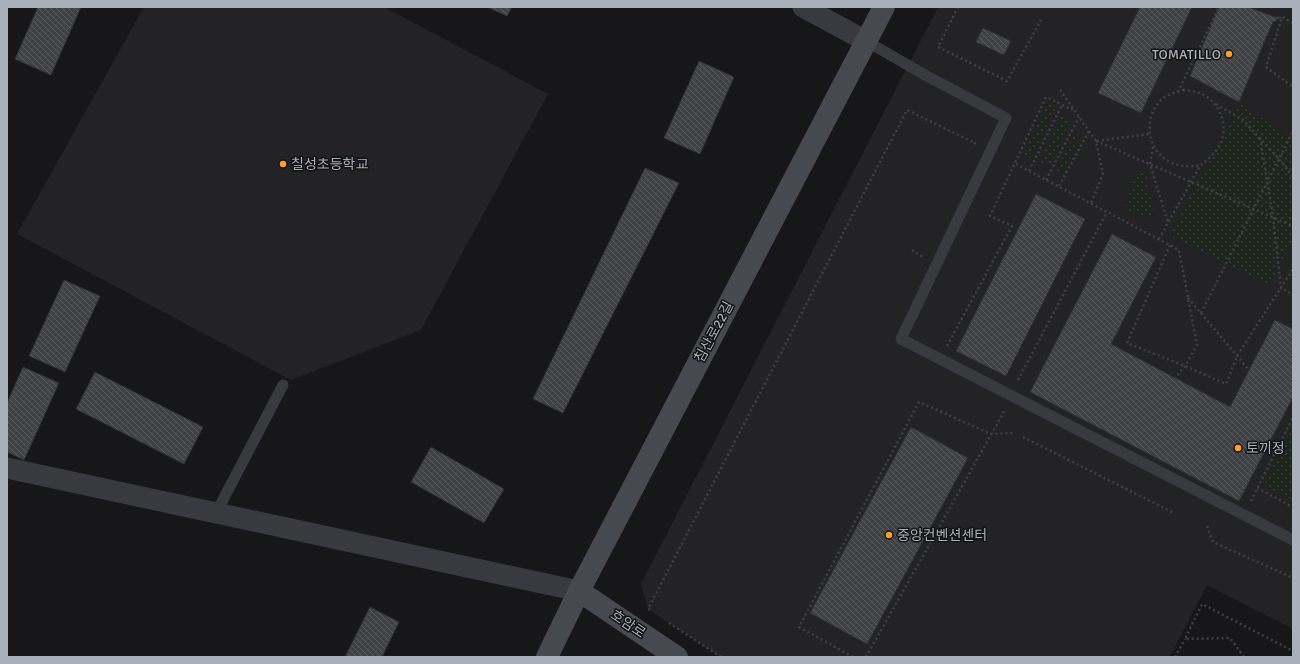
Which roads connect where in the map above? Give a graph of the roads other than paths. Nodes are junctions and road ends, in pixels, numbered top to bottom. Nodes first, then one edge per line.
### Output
1 (803, 7) edge
2 (884, 7) edge
3 (866, 41) junction
4 (283, 385) dead end
5 (7, 468) edge
6 (216, 513) junction
7 (1293, 540) edge
8 (579, 592) junction
9 (547, 657) edge
10 (677, 657) edge

1 - 3 street
2 - 3 street, 침산로22길
3 - 7 lane
3 - 8 street, 침산로22길
4 - 6 lane
5 - 6 street
6 - 8 street
8 - 9 street, 침산로22길
8 - 10 street, 호암로

